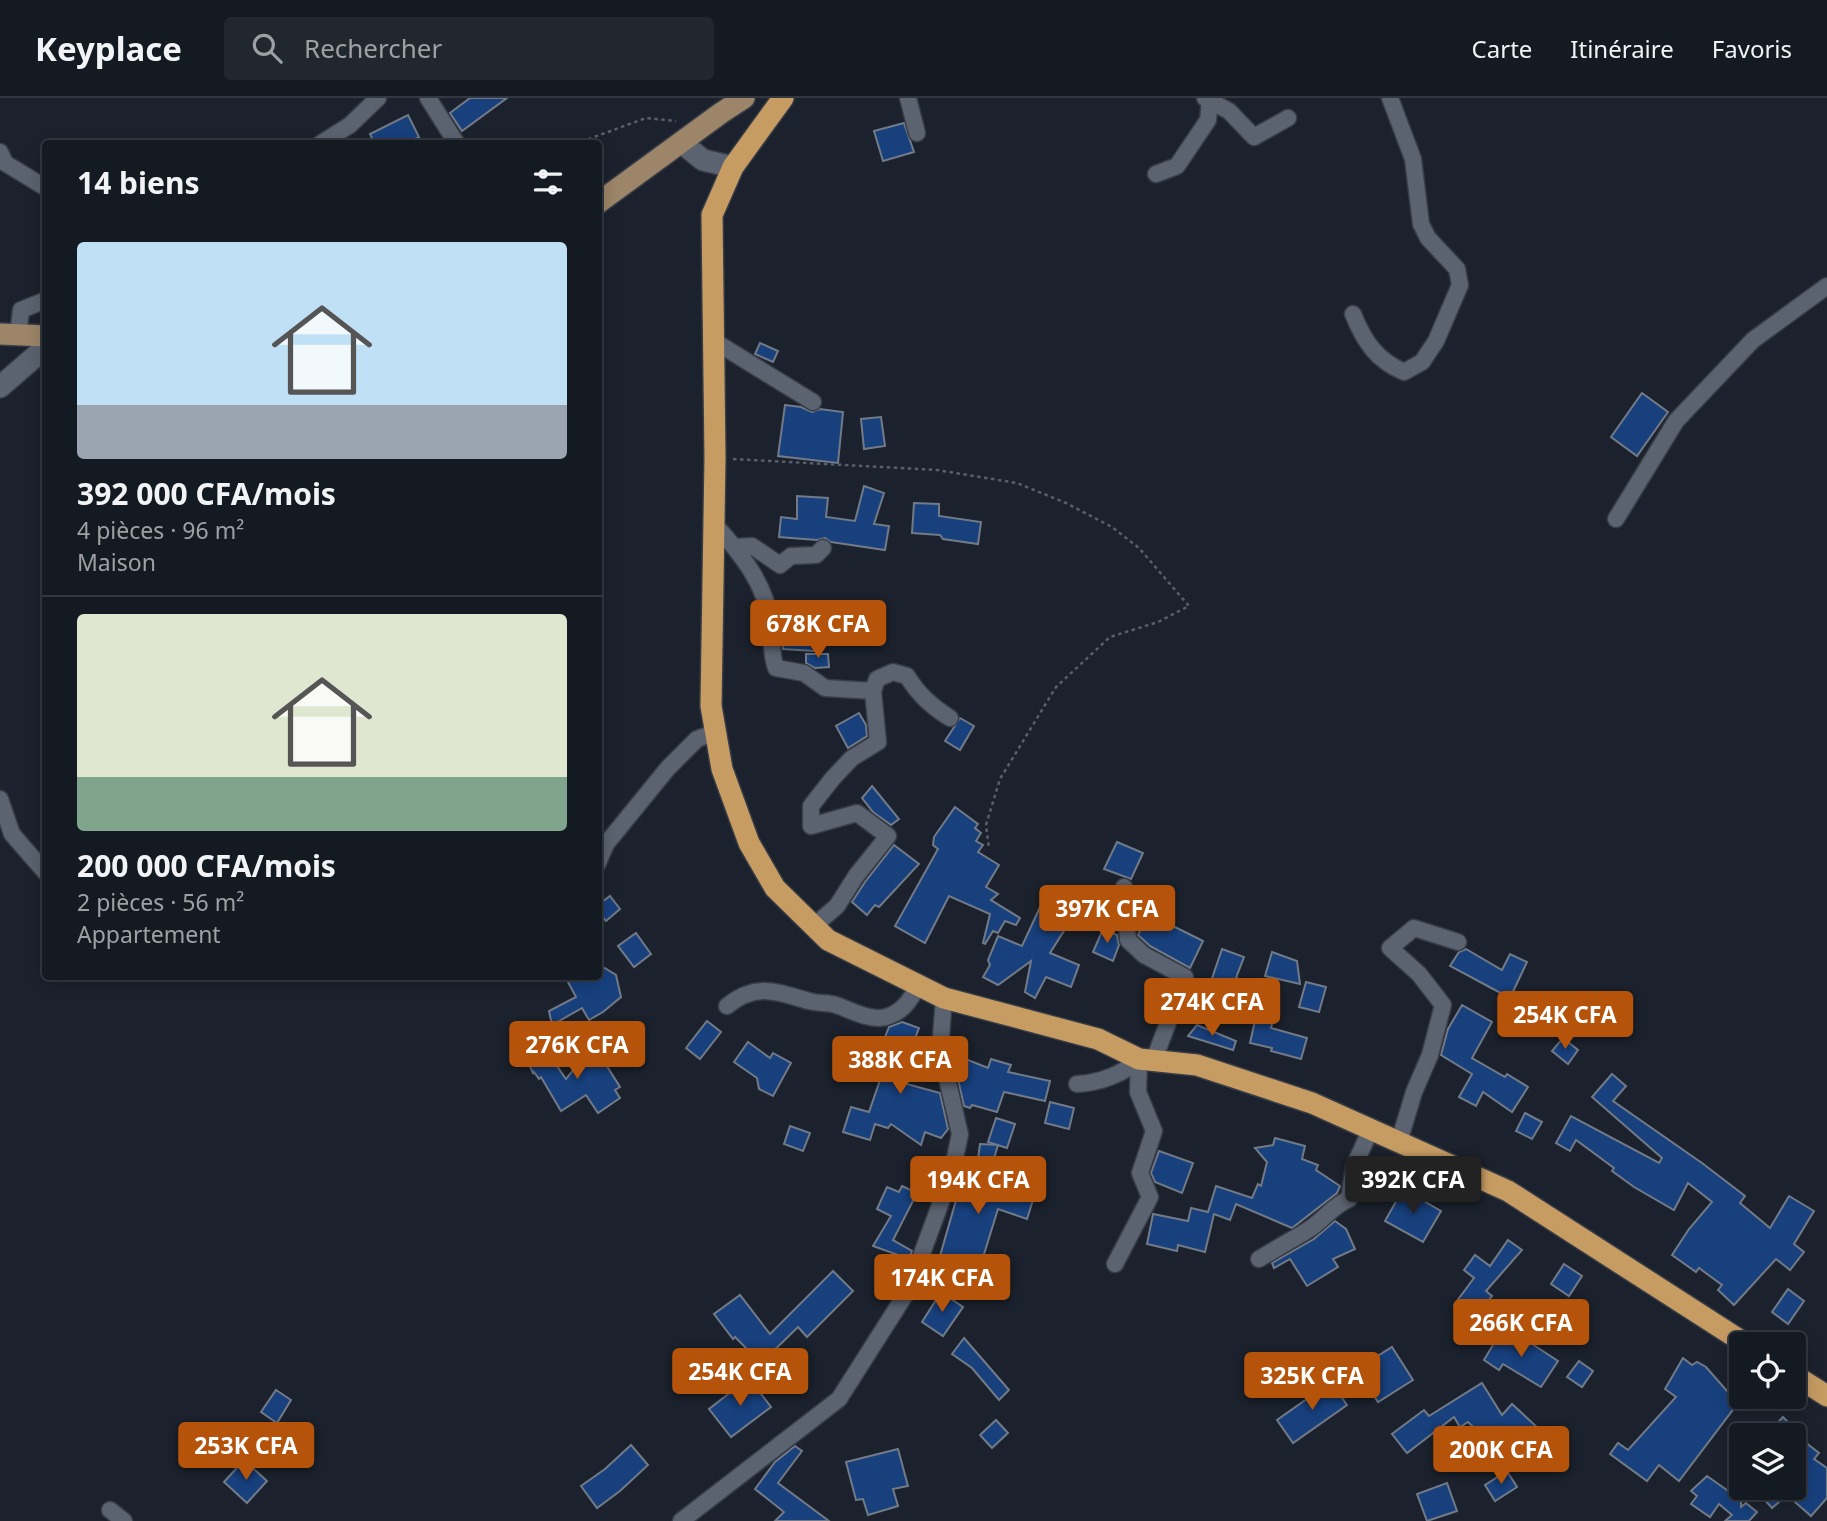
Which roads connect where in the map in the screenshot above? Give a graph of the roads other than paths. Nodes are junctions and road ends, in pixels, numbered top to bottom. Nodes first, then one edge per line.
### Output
1 (378, 98) edge
2 (428, 98) edge
3 (744, 98) edge
4 (783, 98) edge
5 (908, 98) edge
6 (1390, 98) edge
7 (1207, 99) edge
8 (1288, 118) dead end
9 (917, 133) dead end
10 (326, 140) edge
11 (454, 140) edge
12 (682, 142) junction
13 (0, 152) edge
14 (733, 167) junction
15 (1156, 174) dead end
16 (42, 186) edge
17 (602, 200) edge
18 (1827, 286) edge
19 (42, 302) edge
20 (1353, 314) dead end
21 (9, 335) edge
22 (42, 336) edge
23 (714, 341) junction
24 (42, 350) edge
25 (0, 387) edge
26 (813, 402) dead end
27 (1616, 519) dead end
28 (714, 524) junction
29 (735, 547) junction
30 (823, 548) dead end
31 (873, 691) junction
32 (950, 718) dead end
33 (717, 732) junction
34 (0, 799) edge
35 (602, 854) edge
36 (42, 868) edge
37 (1124, 887) dead end
38 (814, 926) junction
39 (1458, 942) dead end
40 (919, 985) junction
41 (944, 998) junction
42 (727, 1006) dead end
43 (1146, 1059) junction
44 (1077, 1084) dead end
45 (1371, 1129) junction
46 (1399, 1142) junction
47 (1259, 1259) dead end
48 (1115, 1264) dead end
49 (1729, 1334) edge
50 (1806, 1383) edge
51 (1827, 1396) edge
52 (110, 1510) dead end
53 (124, 1521) edge
54 (681, 1521) edge

1 - 10 street
2 - 11 street
3 - 12 main road
4 - 14 highway
5 - 9 street
6 - 20 street
7 - 8 street
7 - 15 street
12 - 14 main road
12 - 17 main road
13 - 16 street
14 - 23 highway
18 - 27 street
19 - 21 street
21 - 22 main road
23 - 26 street
23 - 28 highway
24 - 25 main road
28 - 29 street
28 - 33 highway
29 - 30 street
29 - 31 street
31 - 32 street
31 - 38 street
33 - 35 street
33 - 38 highway
34 - 36 street
37 - 43 street
38 - 40 highway
39 - 46 street
40 - 41 highway
40 - 42 street
41 - 43 highway
41 - 54 street
43 - 44 street
43 - 45 highway
43 - 48 street
45 - 46 highway
45 - 47 street
46 - 49 highway
50 - 51 highway
52 - 53 street

